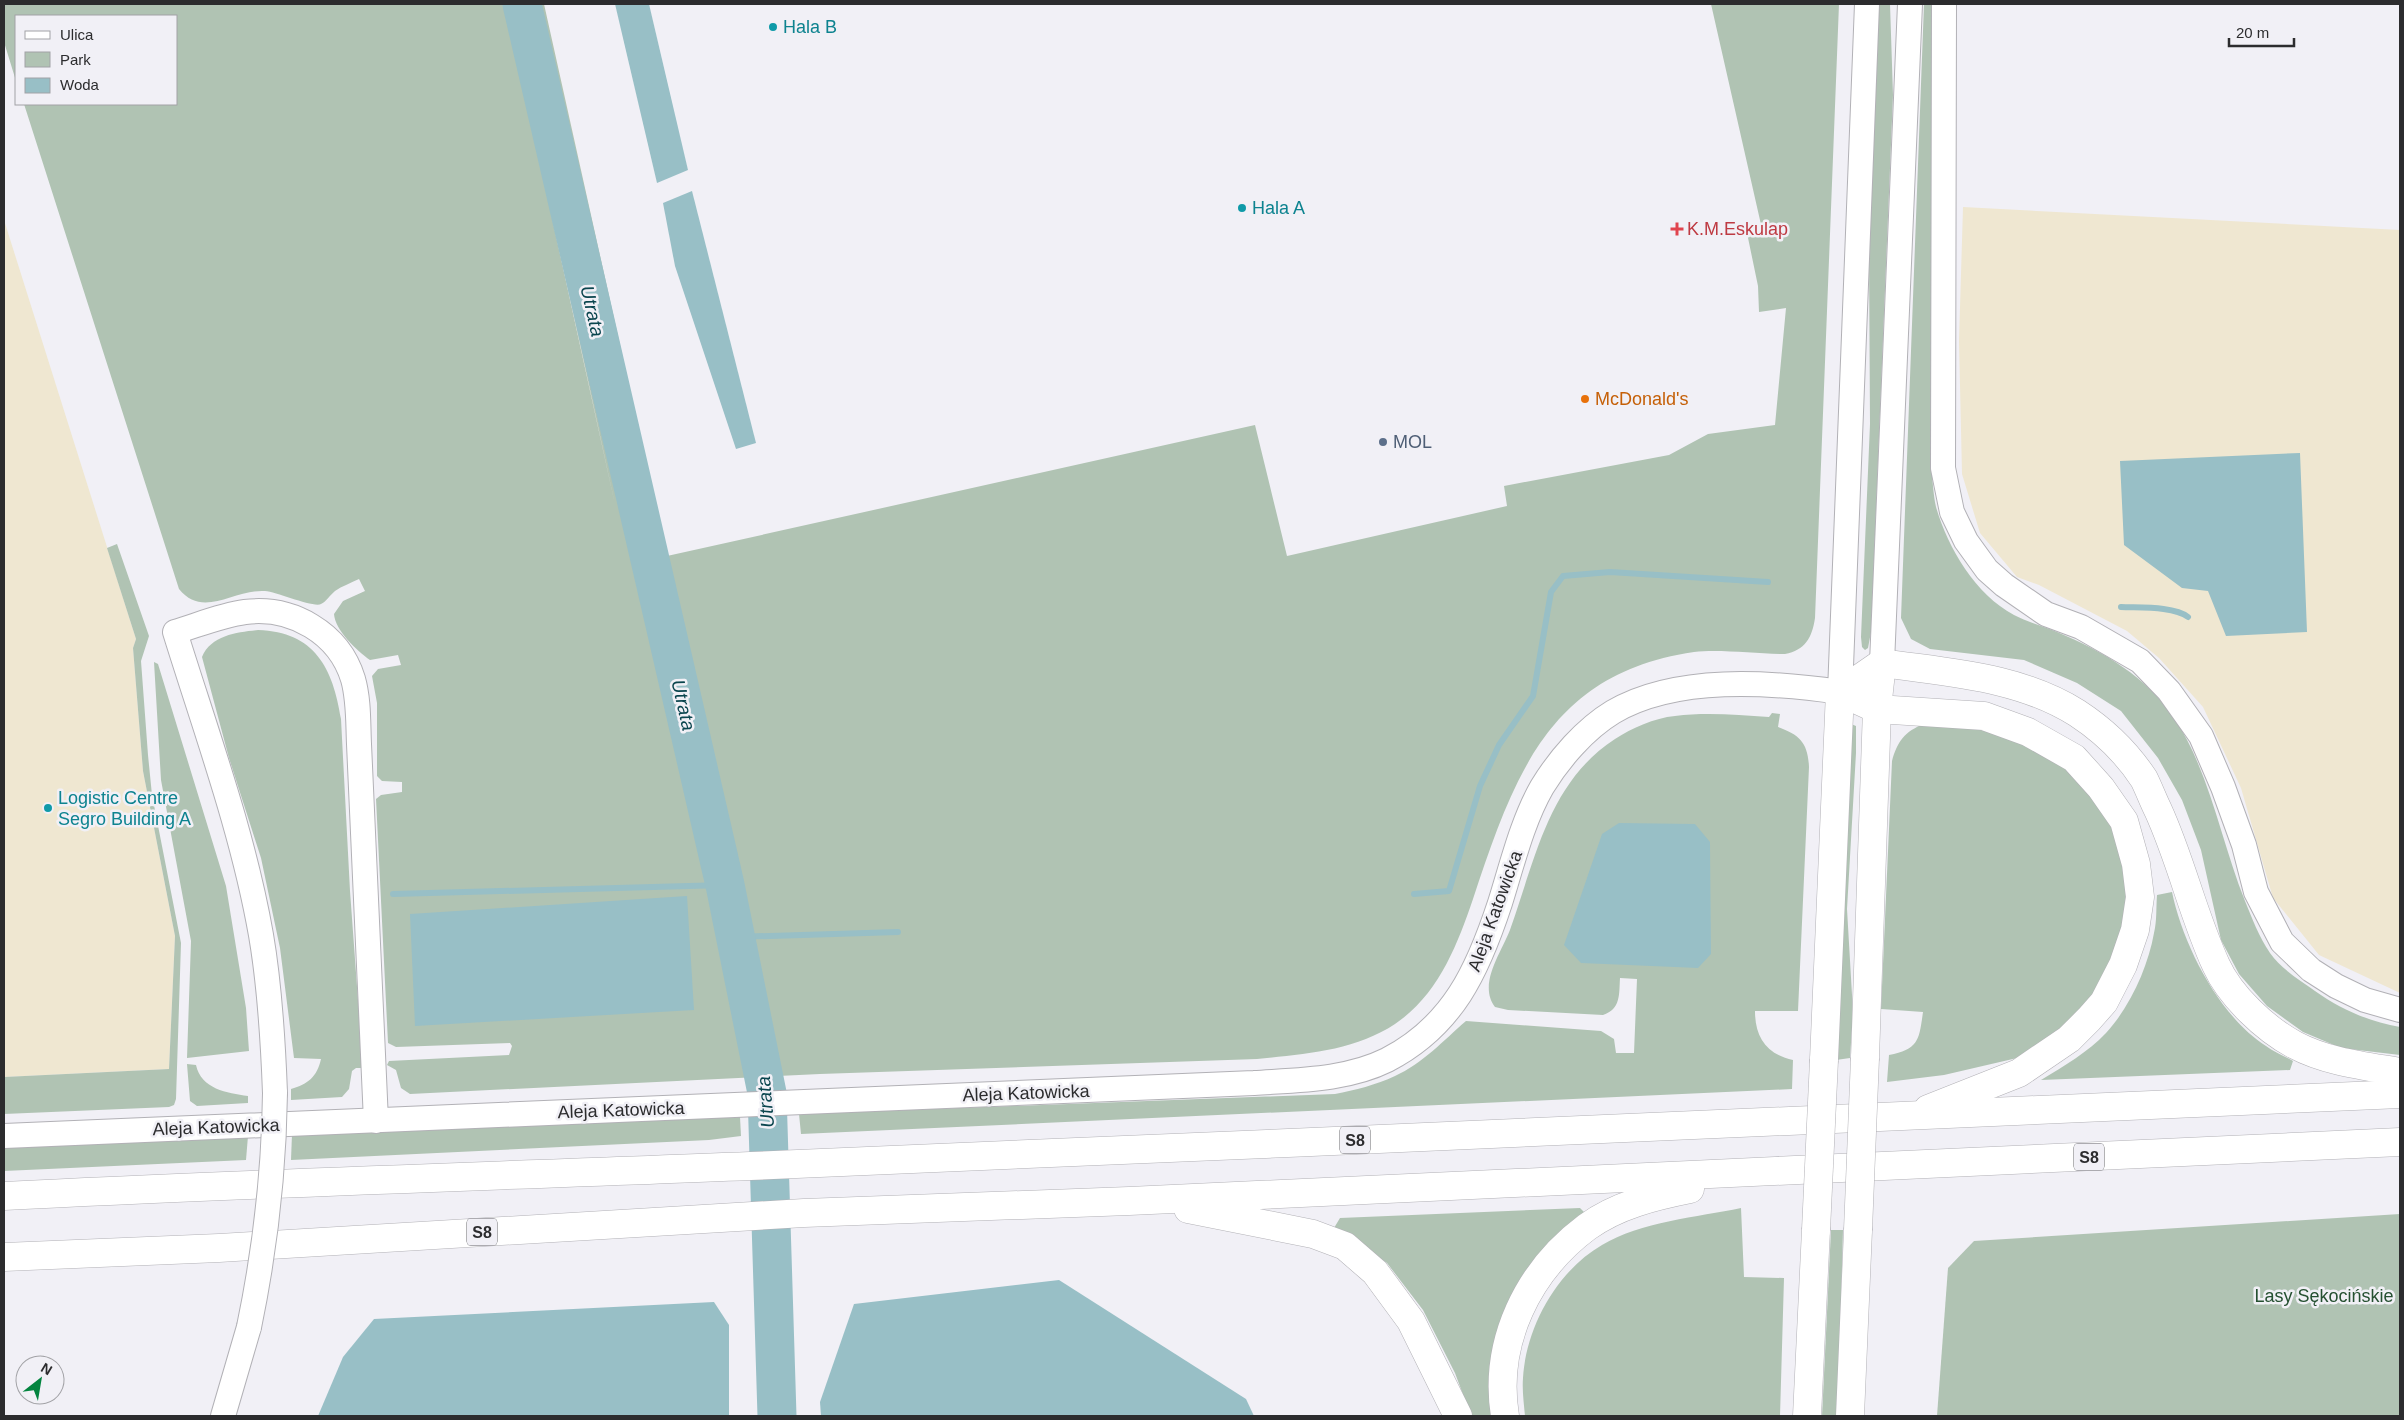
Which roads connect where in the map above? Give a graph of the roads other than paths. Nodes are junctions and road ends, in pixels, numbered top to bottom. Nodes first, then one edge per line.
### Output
1 (1868, 4) edge
2 (1910, 4) edge
3 (1944, 4) edge
4 (1882, 663) junction
5 (1840, 692) junction
6 (1877, 709) junction
7 (2400, 1010) edge
8 (2400, 1072) edge
9 (2400, 1094) edge
10 (1908, 1117) junction
11 (376, 1121) junction
12 (4, 1136) edge
13 (2400, 1142) edge
14 (1777, 1171) junction
15 (4, 1196) edge
16 (1130, 1200) junction
17 (4, 1257) edge
18 (223, 1416) edge
19 (1458, 1416) edge
20 (1505, 1416) edge
21 (1807, 1416) edge
22 (1850, 1416) edge

1 - 5 street
2 - 4 street
3 - 7 street
4 - 5 main road
4 - 6 main road
4 - 8 main road
5 - 6 main road
5 - 11 street, Aleja Katowicka
5 - 21 main road, bridge
6 - 10 main road
6 - 22 main road, bridge
9 - 10 main road, S8
10 - 15 main road, S8
11 - 12 street, Aleja Katowicka
11 - 18 street, bridge
13 - 14 main road, S8
14 - 16 main road, S8
14 - 20 main road
16 - 17 main road, S8
16 - 19 main road

